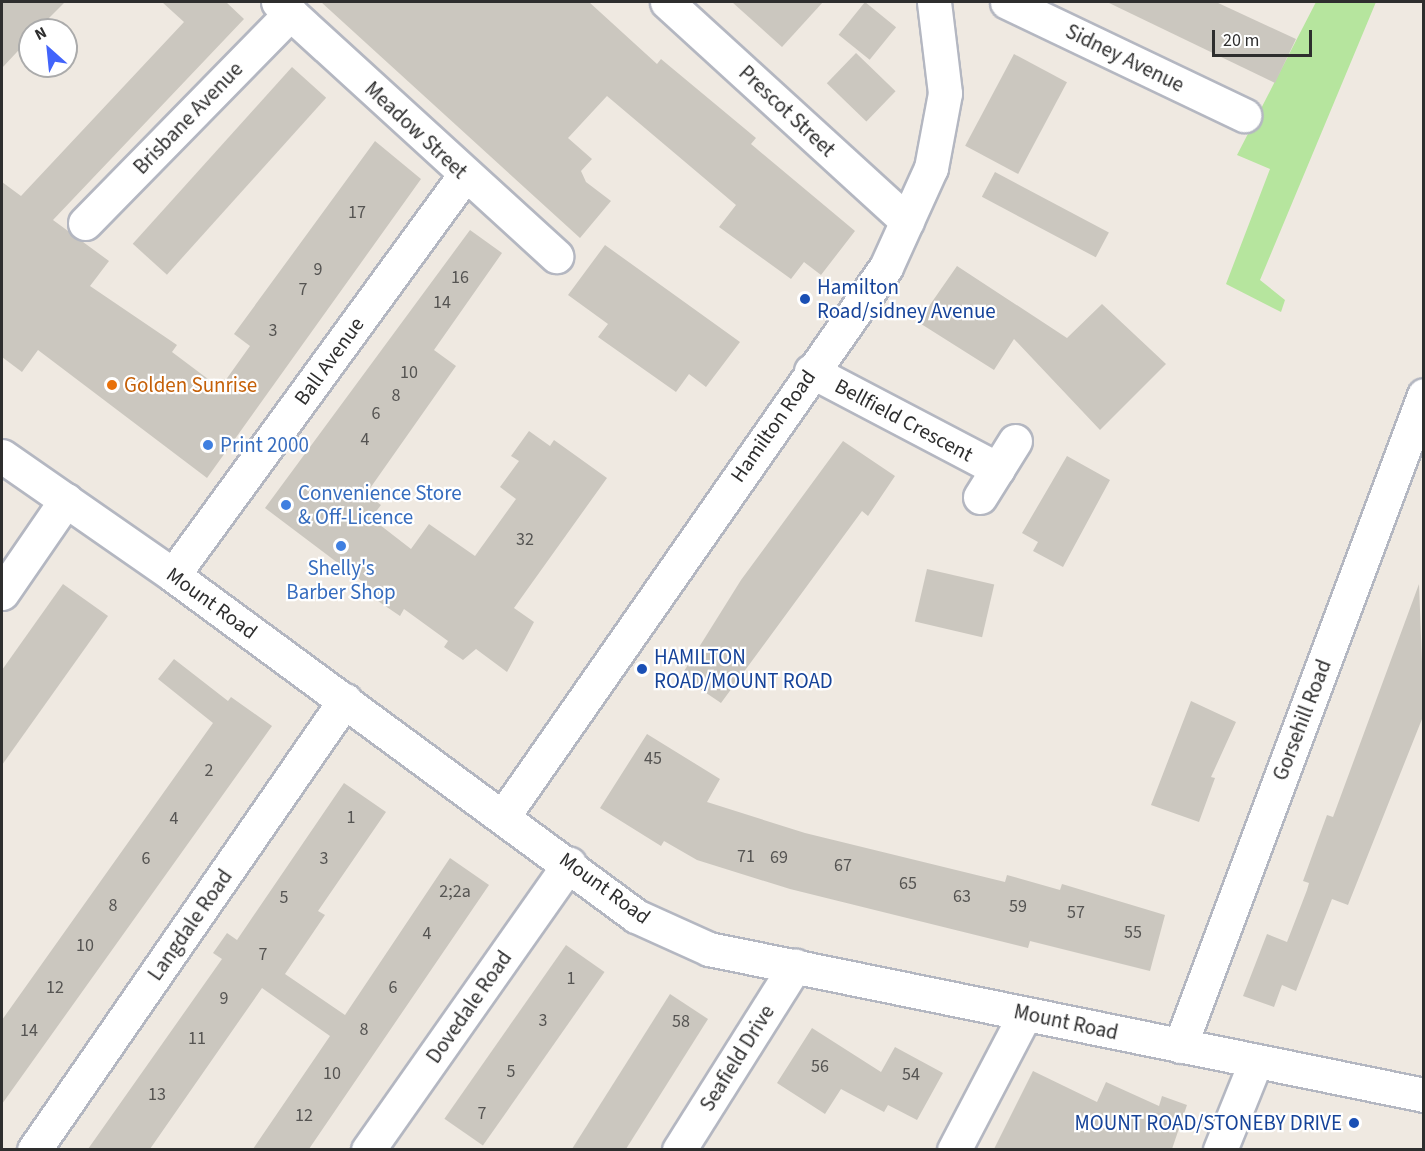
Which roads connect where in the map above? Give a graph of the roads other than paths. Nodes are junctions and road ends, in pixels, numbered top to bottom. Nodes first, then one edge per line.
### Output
1 (667, 2) edge
2 (934, 2) edge
3 (1007, 2) edge
4 (285, 7) edge
5 (1244, 115) dead end
6 (464, 176) junction
7 (907, 222) junction
8 (85, 223) dead end
9 (556, 256) dead end
10 (811, 371) junction
11 (1424, 395) edge
12 (1015, 441) dead end
13 (2, 456) edge
14 (998, 469) junction
15 (980, 497) dead end
16 (66, 500) junction
17 (173, 575) junction
18 (2, 593) edge
19 (345, 700) junction
20 (504, 815) junction
21 (569, 864) junction
22 (795, 966) junction
23 (1025, 1014) junction
24 (1180, 1046) junction
25 (1256, 1060) junction
26 (1424, 1095) edge
27 (34, 1149) edge
28 (368, 1149) edge
29 (679, 1149) edge
30 (954, 1149) edge
31 (1220, 1149) edge

1 - 7 street, Prescot Street
2 - 7 street, Hamilton Road
3 - 5 street, Sidney Avenue
4 - 6 street, Meadow Street
4 - 8 street, Brisbane Avenue
6 - 9 street, Meadow Street
6 - 17 street, Ball Avenue
7 - 10 street, Hamilton Road
10 - 14 street, Bellfield Crescent
10 - 20 street, Hamilton Road
11 - 24 street, Gorsehill Road
12 - 14 street, Bellfield Crescent
13 - 16 street, Mount Road
14 - 15 street, Bellfield Crescent
16 - 17 street, Mount Road
16 - 18 street
17 - 19 street, Mount Road
19 - 20 street, Mount Road
19 - 27 street, Langdale Road
20 - 21 street, Mount Road
21 - 22 street, Mount Road
21 - 28 street, Dovedale Road
22 - 23 street, Mount Road
22 - 29 street, Seafield Drive
23 - 24 street, Mount Road
23 - 30 street
24 - 25 street, Mount Road
25 - 26 street, Mount Road
25 - 31 street

